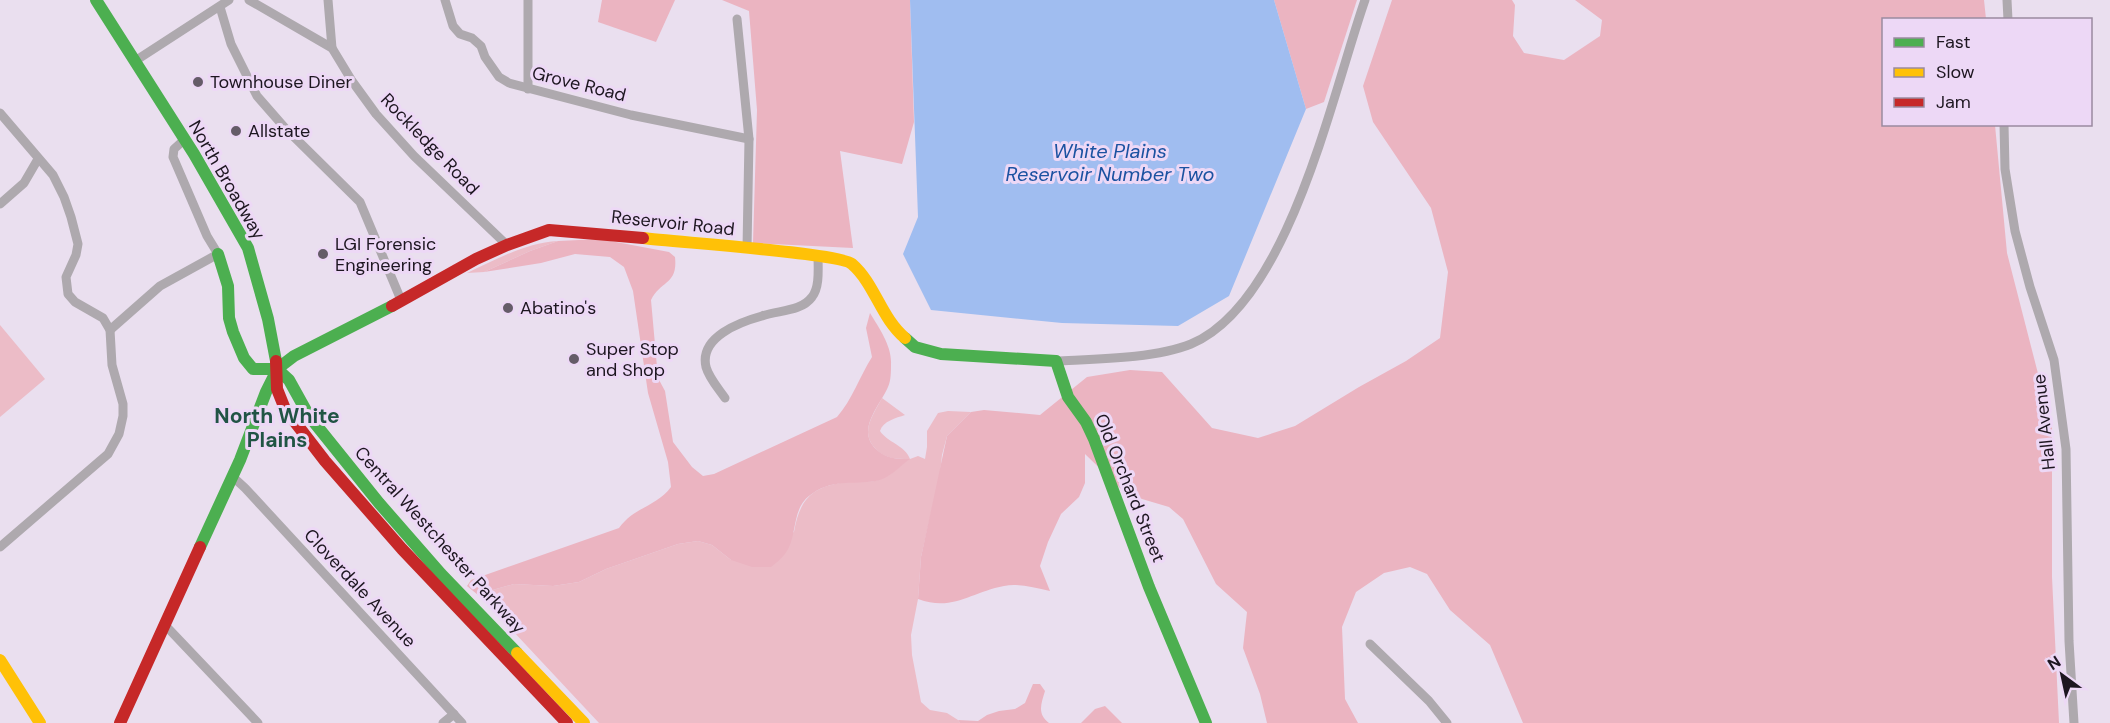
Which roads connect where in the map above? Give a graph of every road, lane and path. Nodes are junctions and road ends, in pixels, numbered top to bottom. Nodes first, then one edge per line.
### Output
1 (96, 0) edge
2 (229, 0) edge
3 (249, 0) edge
4 (328, 0) edge
5 (446, 0) edge
6 (528, 0) edge
7 (1365, 0) edge
8 (2007, 0) edge
9 (220, 7) junction
10 (2008, 18) edge
11 (737, 19) dead end
12 (332, 48) junction
13 (135, 61) junction
14 (528, 89) junction
15 (0, 113) edge
16 (2004, 126) edge
17 (749, 139) junction
18 (184, 140) junction
19 (38, 159) junction
20 (0, 204) edge
21 (507, 245) junction
22 (747, 248) junction
23 (218, 254) junction
24 (818, 256) junction
25 (401, 300) junction
26 (110, 330) junction
27 (1056, 361) junction
28 (277, 369) junction
29 (725, 398) dead end
30 (233, 477) junction
31 (0, 547) edge
32 (165, 625) junction
33 (1371, 644) dead end
34 (0, 660) edge
35 (454, 714) junction
36 (40, 723) edge
37 (120, 723) edge
38 (258, 723) edge
39 (443, 723) edge
40 (462, 723) edge
41 (567, 723) edge
42 (584, 723) edge
43 (1206, 723) edge
44 (1447, 723) edge
45 (2074, 723) edge

1 - 13 main road, North Broadway
2 - 9 street
3 - 12 street, Rockledge Road
4 - 12 street
5 - 14 street, Grove Road
6 - 14 street
7 - 27 street
8 - 10 street
9 - 13 street
9 - 25 street
11 - 17 street
12 - 21 street, Rockledge Road
13 - 18 main road, North Broadway
14 - 17 street, Grove Road
15 - 19 street
16 - 45 street, Hall Avenue
17 - 22 street
18 - 23 street
18 - 28 main road, North Broadway
19 - 20 street
19 - 26 street
21 - 22 main road, Reservoir Road
21 - 25 main road, Reservoir Road
22 - 24 main road, Reservoir Road
23 - 26 street
23 - 28 main road
24 - 27 main road, Reservoir Road
24 - 29 street
25 - 28 main road, Reservoir Road
26 - 31 street
27 - 43 main road, Old Orchard Street
28 - 30 main road
28 - 41 main road, Central Westchester Parkway
28 - 42 main road, Central Westchester Parkway
30 - 32 main road
30 - 35 street, Cloverdale Avenue
32 - 37 main road
32 - 38 street
33 - 44 street
34 - 36 main road
35 - 39 street
35 - 40 street, Cloverdale Avenue

